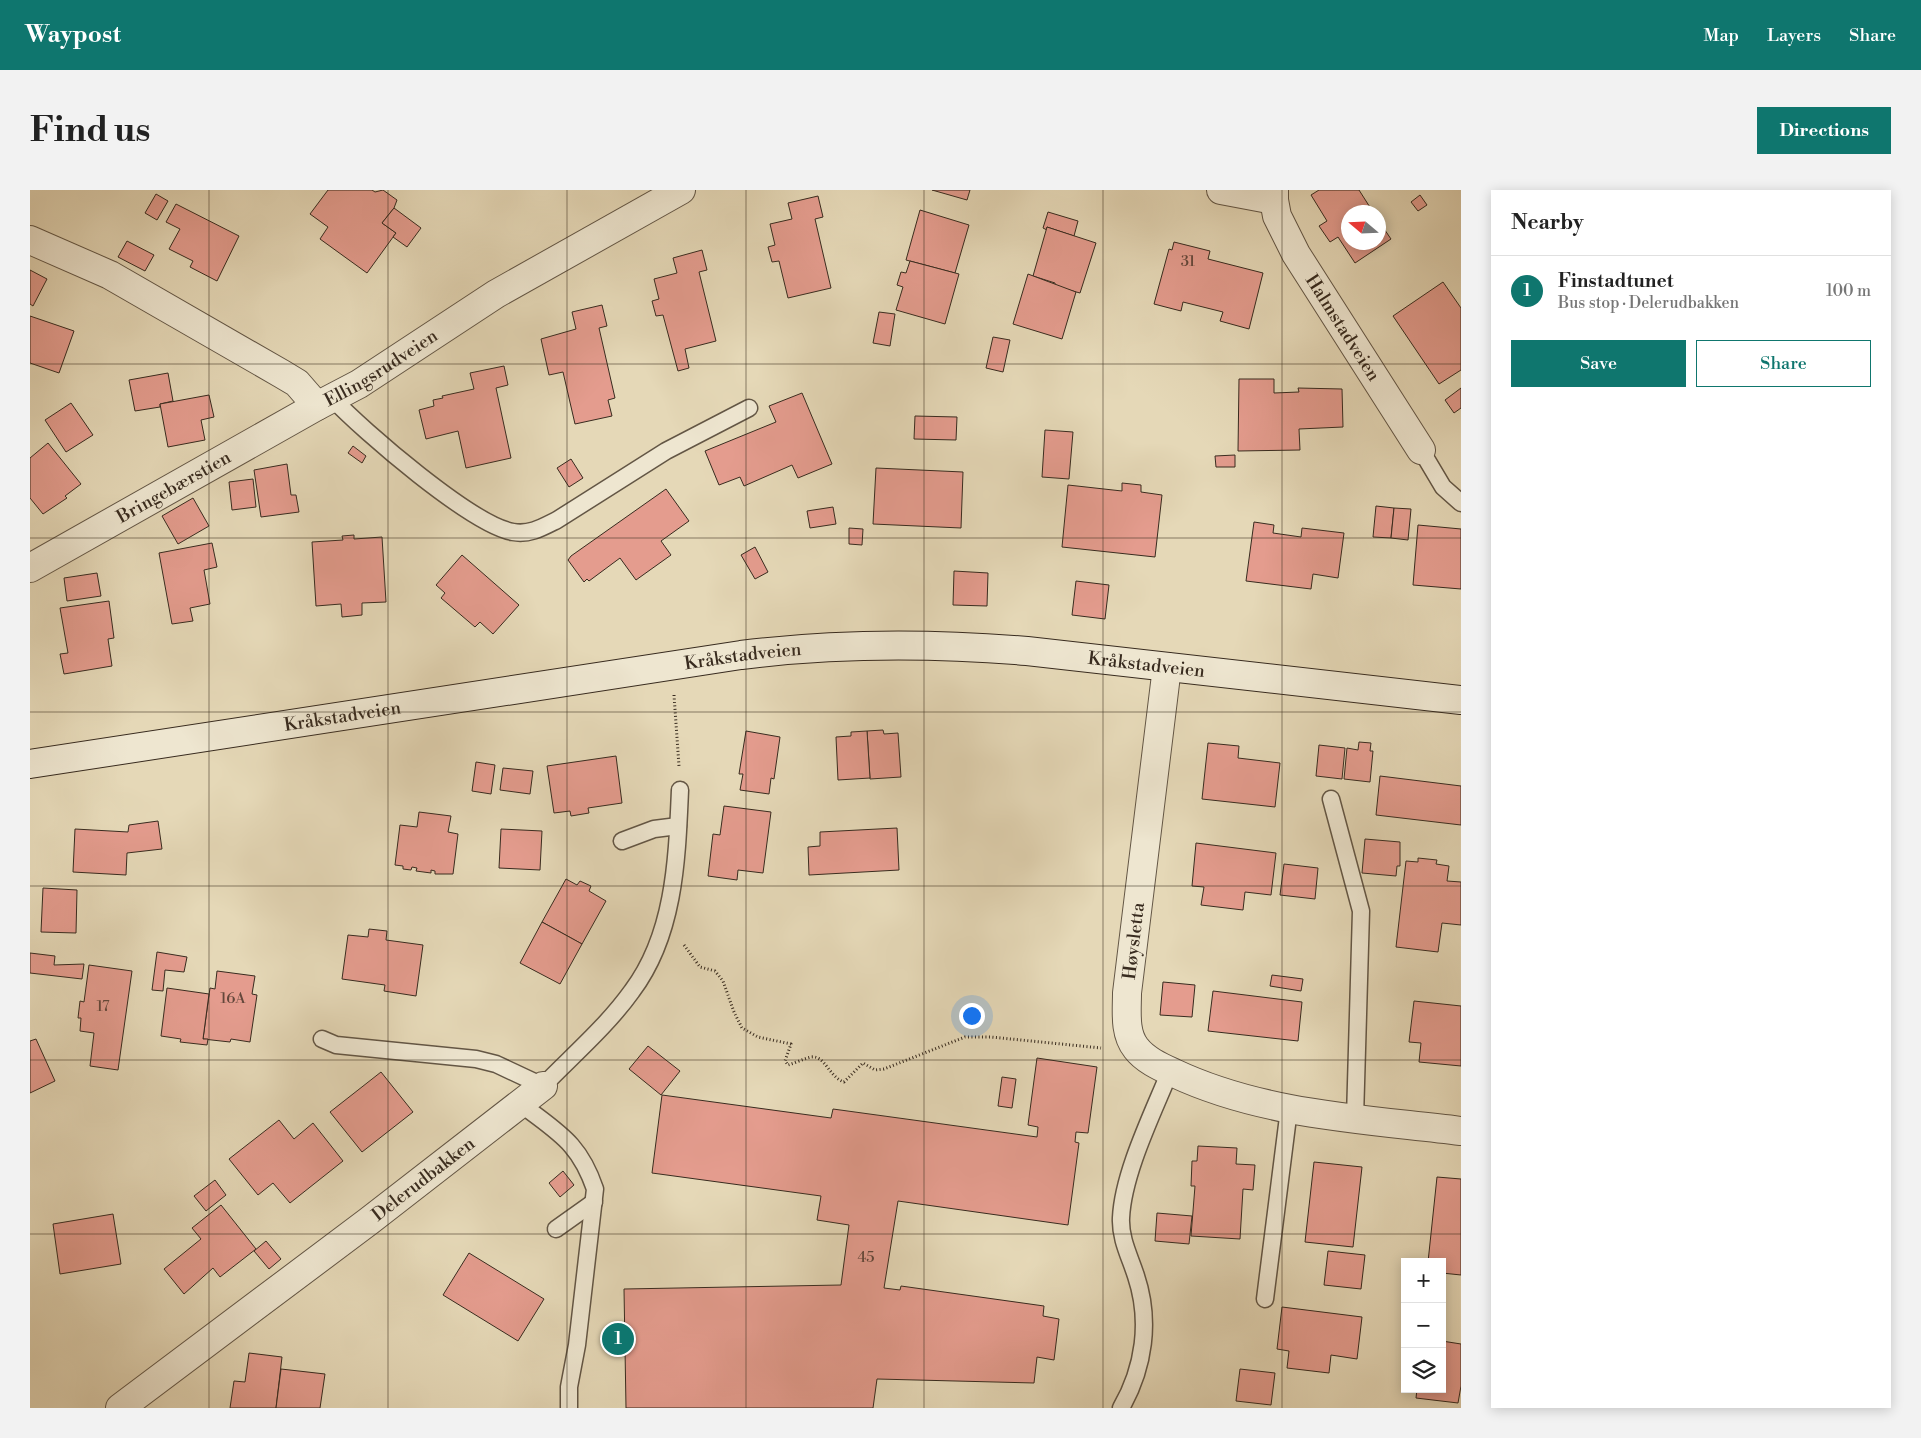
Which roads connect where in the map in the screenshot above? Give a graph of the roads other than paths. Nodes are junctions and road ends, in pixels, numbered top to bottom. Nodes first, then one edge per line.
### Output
1 (680, 190) edge
2 (1221, 190) edge
3 (1274, 195) edge
4 (30, 240) edge
5 (324, 402) junction
6 (750, 408) dead end
7 (1421, 450) joint
8 (1461, 503) edge
9 (30, 568) edge
10 (1167, 667) junction
11 (1461, 700) edge
12 (30, 764) edge
13 (680, 790) road end
14 (1331, 799) dead end
15 (678, 826) junction
16 (622, 841) dead end
17 (322, 1039) dead end
18 (1170, 1071) junction
19 (543, 1086) junction
20 (521, 1104) junction
21 (1289, 1109) junction
22 (1355, 1118) junction
23 (1461, 1131) edge
24 (594, 1202) junction
25 (556, 1229) dead end
26 (1265, 1299) dead end
27 (120, 1408) edge
28 (569, 1408) edge
29 (1121, 1408) edge

1 - 5 street, Ellingsrudveien
2 - 3 street, Halmstadveien
3 - 7 street, Halmstadveien
4 - 5 street, Ellingsrudveien
5 - 6 lane
5 - 9 street, Bringebærstien
7 - 8 lane
10 - 11 street, Kråkstadveien
10 - 12 street, Kråkstadveien
10 - 18 street, Høysletta
13 - 15 lane
14 - 22 lane
15 - 16 lane
15 - 19 lane
17 - 19 lane
18 - 21 street, Høysletta
18 - 29 lane
19 - 20 street, Delerudbakken
20 - 24 lane
20 - 27 street, Delerudbakken
21 - 22 street, Høysletta
21 - 26 lane
22 - 23 street, Høysletta
24 - 25 lane
24 - 28 lane

